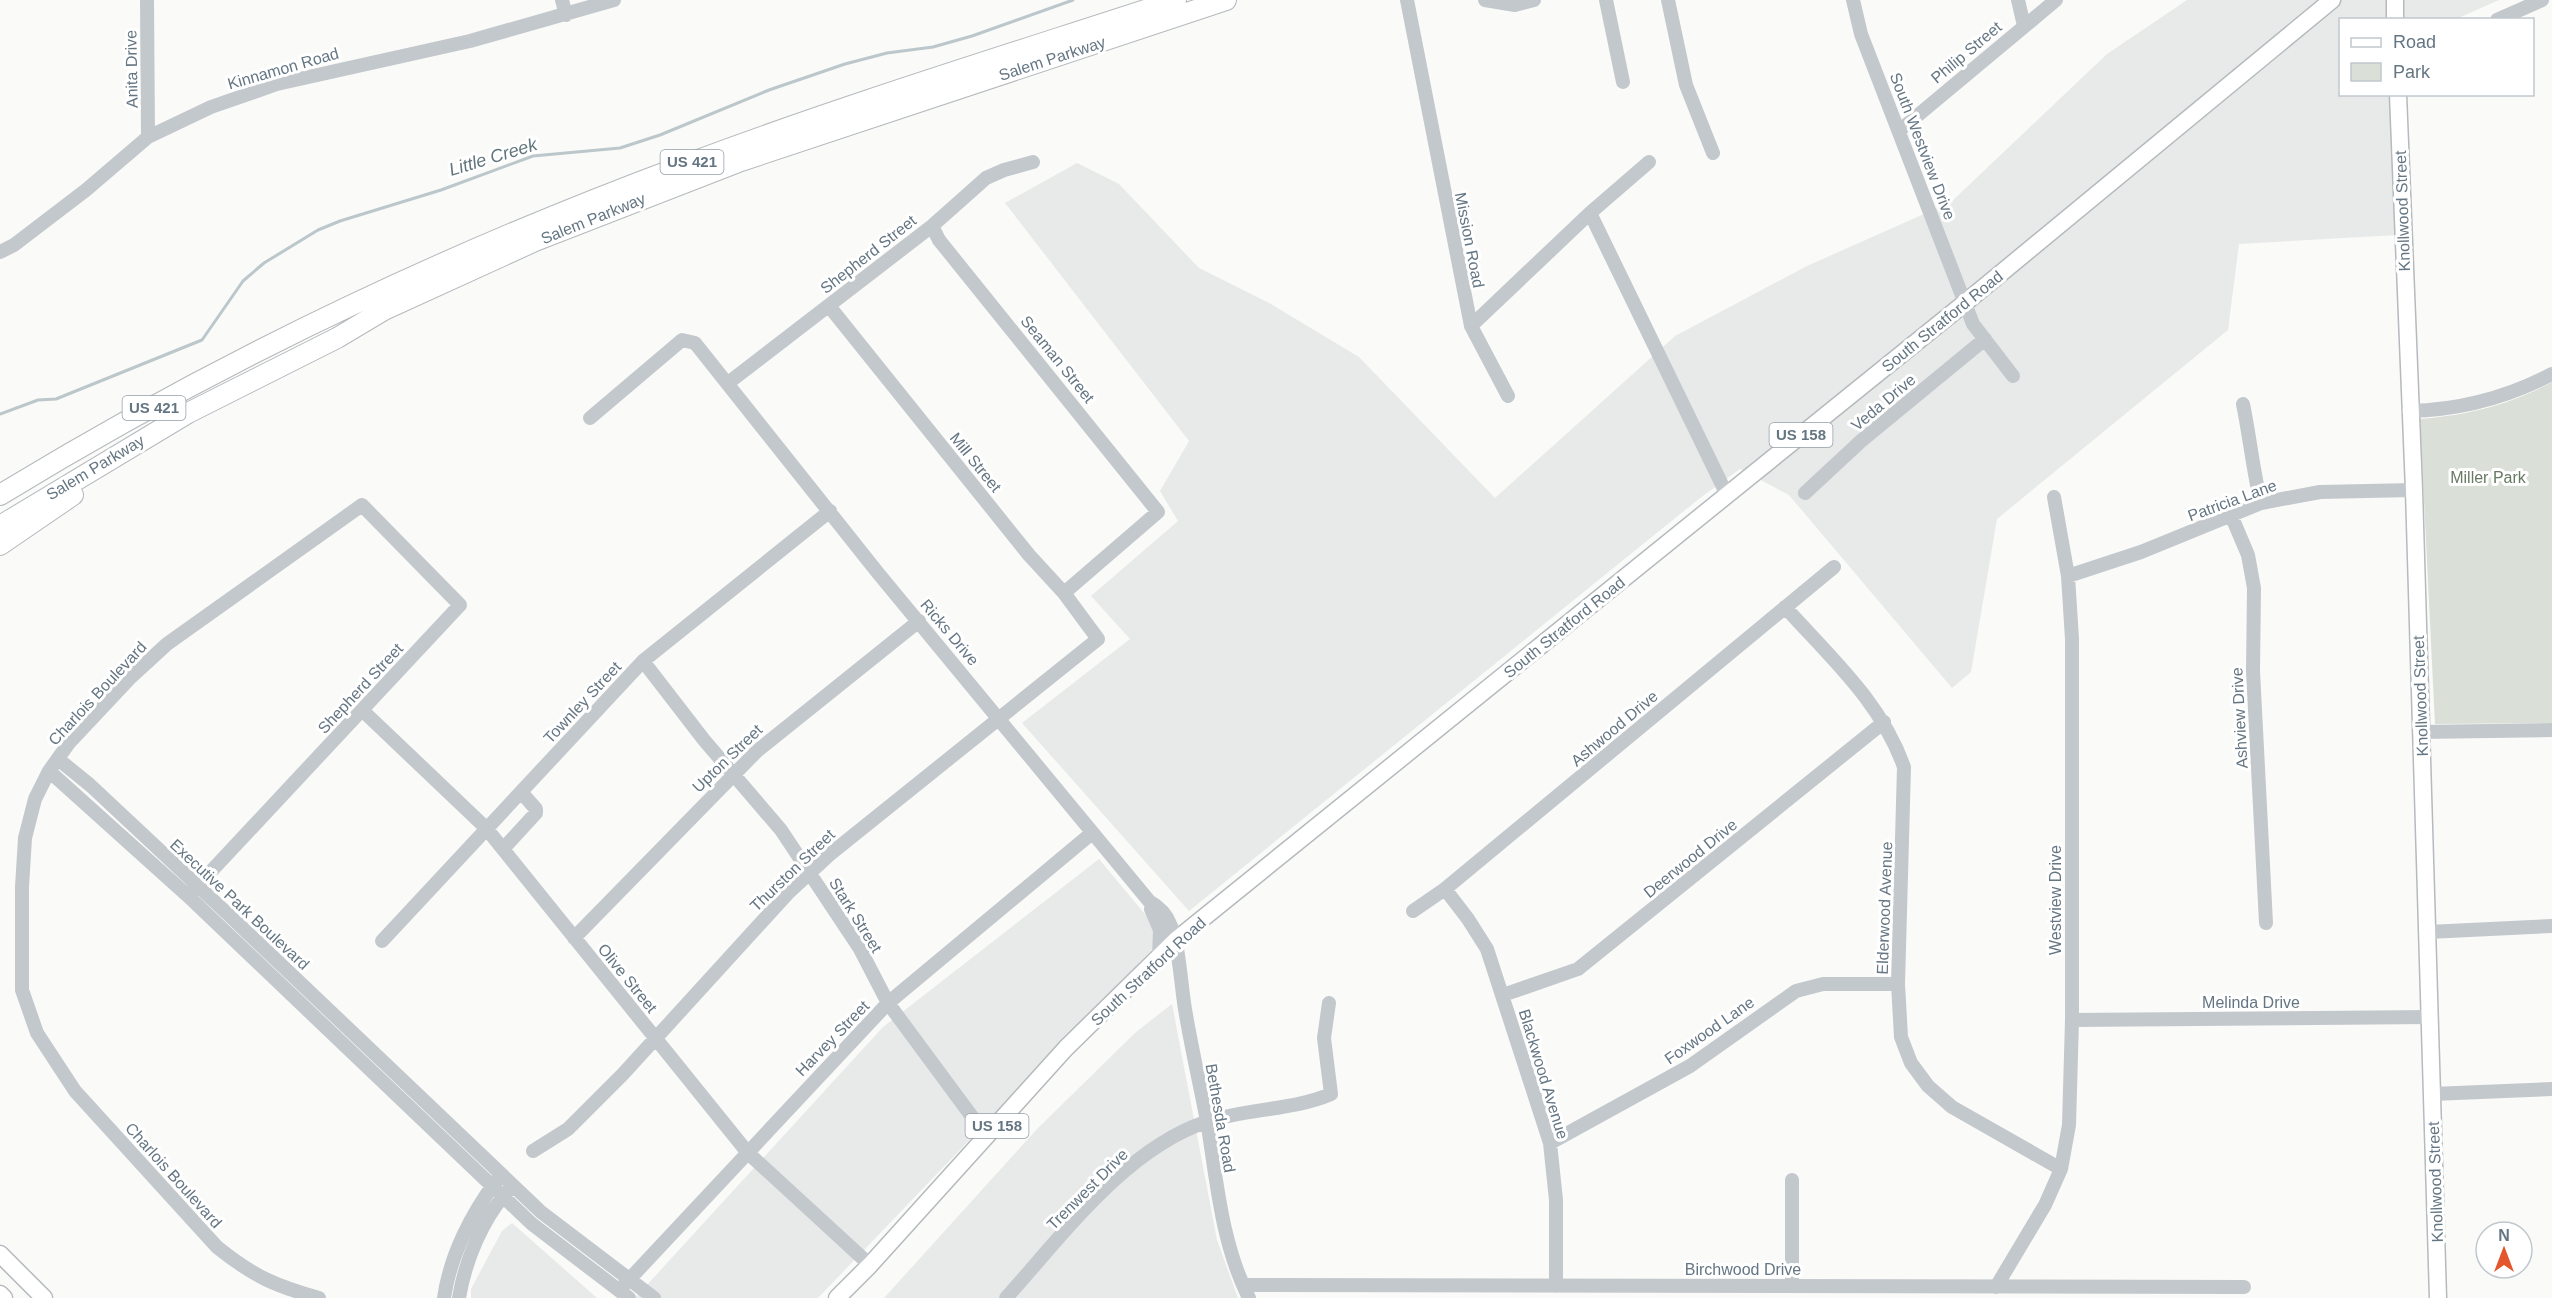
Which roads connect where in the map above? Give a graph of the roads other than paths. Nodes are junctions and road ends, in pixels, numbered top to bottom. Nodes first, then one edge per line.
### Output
1 (147, 0) edge
2 (562, 0) edge
3 (614, 0) edge
4 (1176, 0) edge
5 (1226, 0) edge
6 (1407, 0) edge
7 (1485, 0) edge
8 (1534, 0) edge
9 (1606, 0) edge
10 (1668, 0) edge
11 (1853, 0) edge
12 (2018, 0) edge
13 (2056, 0) edge
14 (2332, 0) edge
15 (2395, 0) edge
16 (2542, 0) edge
17 (567, 15) junction
18 (2395, 18) edge
19 (2502, 18) edge
20 (2024, 26) junction
21 (1623, 82) dead end
22 (2398, 96) edge
23 (1899, 131) junction
24 (148, 137) junction
25 (1713, 153) dead end
26 (1033, 162) dead end
27 (1649, 162) dead end
28 (1590, 213) junction
29 (932, 226) junction
30 (0, 252) edge
31 (1966, 302) junction
32 (828, 306) junction
33 (1472, 326) junction
34 (1985, 339) junction
35 (2552, 374) edge
36 (2013, 376) dead end
37 (728, 383) junction
38 (1508, 396) dead end
39 (2243, 404) dead end
40 (2409, 411) junction
41 (590, 418) dead end
42 (129, 446) junction
43 (5, 490) edge
44 (2414, 490) junction
45 (1805, 493) dead end
46 (1727, 495) junction
47 (2054, 496) dead end
48 (2262, 504) junction
49 (362, 505) joint
50 (830, 511) junction
51 (2231, 515) junction
52 (0, 526) edge
53 (0, 545) edge
54 (1834, 567) dead end
55 (2068, 576) junction
56 (1064, 593) junction
57 (1785, 608) junction
58 (919, 621) junction
59 (1098, 639) joint
60 (643, 661) junction
61 (362, 710) junction
62 (999, 718) junction
63 (1884, 722) junction
64 (2552, 730) edge
65 (2420, 732) junction
66 (58, 759) junction
67 (49, 771) junction
68 (732, 773) junction
69 (521, 792) junction
70 (486, 828) junction
71 (1092, 833) junction
72 (502, 849) junction
73 (812, 874) junction
74 (1445, 889) junction
75 (193, 892) junction
76 (1149, 901) junction
77 (1413, 911) dead end
78 (2266, 923) dead end
79 (2552, 926) edge
80 (2428, 932) junction
81 (574, 938) junction
82 (1176, 940) junction
83 (382, 941) dead end
84 (1159, 957) junction
85 (1898, 984) junction
86 (1503, 995) junction
87 (888, 1004) junction
88 (1329, 1004) dead end
89 (2430, 1017) junction
90 (2072, 1020) junction
91 (656, 1039) junction
92 (397, 1076) junction
93 (385, 1085) junction
94 (2552, 1089) edge
95 (2432, 1094) junction
96 (1207, 1121) junction
97 (987, 1137) junction
98 (466, 1142) junction
99 (1550, 1143) junction
100 (534, 1151) dead end
101 (456, 1152) junction
102 (748, 1153) junction
103 (2061, 1169) junction
104 (502, 1174) junction
105 (1792, 1180) dead end
106 (514, 1185) junction
107 (493, 1186) junction
108 (504, 1195) junction
109 (459, 1246) junction
110 (0, 1254) edge
111 (471, 1254) junction
112 (870, 1265) junction
113 (629, 1279) junction
114 (1792, 1285) junction
115 (1556, 1286) junction
116 (1996, 1287) junction
117 (2244, 1287) dead end
118 (1246, 1292) edge
119 (0, 1294) edge
120 (625, 1295) edge
121 (4, 1298) edge
122 (44, 1298) edge
123 (319, 1298) edge
124 (444, 1298) edge
125 (459, 1298) edge
126 (654, 1298) edge
127 (837, 1298) edge
128 (1006, 1298) edge
129 (2438, 1298) edge

1 - 24 street, Anita Drive
2 - 17 street
3 - 17 street, Kinnamon Road
4 - 43 highway, Salem Parkway / US 421
5 - 42 highway, Salem Parkway / US 421
6 - 33 street, Mission Road
7 - 8 street
9 - 21 street
10 - 25 street
11 - 23 street, South Westview Drive
12 - 20 street
13 - 20 street, Philip Street
14 - 31 main road, South Stratford Road / US 158
15 - 18 main road
16 - 19 street
17 - 24 street, Kinnamon Road
20 - 23 street, Philip Street
22 - 40 main road, Knollwood Street
23 - 31 street, South Westview Drive
24 - 30 street, Kinnamon Road
26 - 29 street, Shepherd Street
27 - 28 street, Mission Road
28 - 33 street, Mission Road
28 - 46 street
29 - 32 street, Shepherd Street
29 - 56 street, Seaman Street
31 - 34 street, South Westview Drive
31 - 46 main road, South Stratford Road / US 158
32 - 37 street, Shepherd Street
32 - 56 street, Mill Street
33 - 38 street
34 - 36 street, South Westview Drive
34 - 45 street, Veda Drive
35 - 40 street
37 - 41 street, Ricks Drive
37 - 50 street, Ricks Drive
39 - 48 street
40 - 44 main road, Knollwood Street
42 - 52 highway, Salem Parkway / US 421
42 - 53 highway
44 - 48 street, Patricia Lane
44 - 65 main road, Knollwood Street
46 - 82 main road, South Stratford Road / US 158
47 - 55 street, Westview Drive
48 - 51 street, Patricia Lane
49 - 61 street, Shepherd Street
49 - 66 street, Charlois Boulevard
50 - 58 street, Ricks Drive
50 - 60 street, Townley Street
51 - 55 street, Patricia Lane
51 - 78 street, Ashview Drive
54 - 57 street, Ashwood Drive
55 - 90 street, Westview Drive
56 - 59 street, Mill Street
57 - 63 street, Elderwood Avenue
57 - 74 street, Ashwood Drive
58 - 62 street, Ricks Drive
58 - 68 street, Upton Street
59 - 62 street, Thurston Street
60 - 68 street, Stark Street
60 - 69 street, Townley Street
61 - 70 street, Olive Street
61 - 75 street, Shepherd Street
62 - 71 street, Ricks Drive
62 - 73 street, Thurston Street
63 - 85 street, Elderwood Avenue
63 - 86 street, Deerwood Drive
64 - 65 street
65 - 80 main road, Knollwood Street
66 - 67 street, Charlois Boulevard
66 - 75 street, Executive Park Boulevard
67 - 75 street, Executive Park Boulevard
67 - 123 street, Charlois Boulevard
68 - 73 street, Stark Street
68 - 81 street, Upton Street
69 - 70 street, Townley Street
69 - 72 street
70 - 72 street, Olive Street
70 - 83 street, Townley Street
71 - 76 street, Ricks Drive
71 - 87 street, Harvey Street
72 - 81 street, Olive Street
73 - 87 street, Stark Street
73 - 91 street, Thurston Street
74 - 77 street, Ashwood Drive
74 - 86 street, Blackwood Avenue
75 - 92 street, Executive Park Boulevard
75 - 93 street, Executive Park Boulevard
76 - 82 street, Ricks Drive
76 - 84 street, Ricks Drive
79 - 80 street
80 - 89 main road, Knollwood Street
81 - 91 street, Olive Street
82 - 84 main road, South Stratford Road / US 158
82 - 96 street, Bethesda Road
84 - 97 main road, South Stratford Road / US 158
85 - 99 street, Foxwood Lane
85 - 103 street, Elderwood Avenue
86 - 99 street, Blackwood Avenue
87 - 97 street, Stark Street
87 - 102 street, Harvey Street
88 - 96 street, Trenwest Drive
89 - 90 street, Melinda Drive
89 - 95 main road, Knollwood Street
90 - 103 street, Westview Drive
91 - 100 street, Thurston Street
91 - 102 street, Olive Street
92 - 93 street
92 - 98 street, Executive Park Boulevard
93 - 101 street, Executive Park Boulevard
94 - 95 street
95 - 129 main road, Knollwood Street
96 - 118 street, Bethesda Road
96 - 128 street, Trenwest Drive
97 - 112 main road, South Stratford Road / US 158
98 - 101 street
98 - 104 street, Executive Park Boulevard
99 - 115 street, Blackwood Avenue
101 - 107 street, Executive Park Boulevard
102 - 112 street, Olive Street
102 - 113 street, Harvey Street
103 - 116 street, Westview Drive
104 - 106 street, Executive Park Boulevard
104 - 107 street
105 - 114 street
106 - 108 street
106 - 113 street, Executive Park Boulevard
107 - 108 street, Executive Park Boulevard
107 - 109 street
108 - 111 street
108 - 120 street, Executive Park Boulevard
109 - 111 street
109 - 124 street
110 - 122 main road
111 - 125 street
112 - 127 main road, South Stratford Road / US 158
113 - 120 street, Harvey Street
113 - 126 street, Executive Park Boulevard
114 - 115 street, Birchwood Drive
114 - 116 street, Birchwood Drive
115 - 118 street, Birchwood Drive
116 - 117 street, Birchwood Drive
119 - 121 main road

